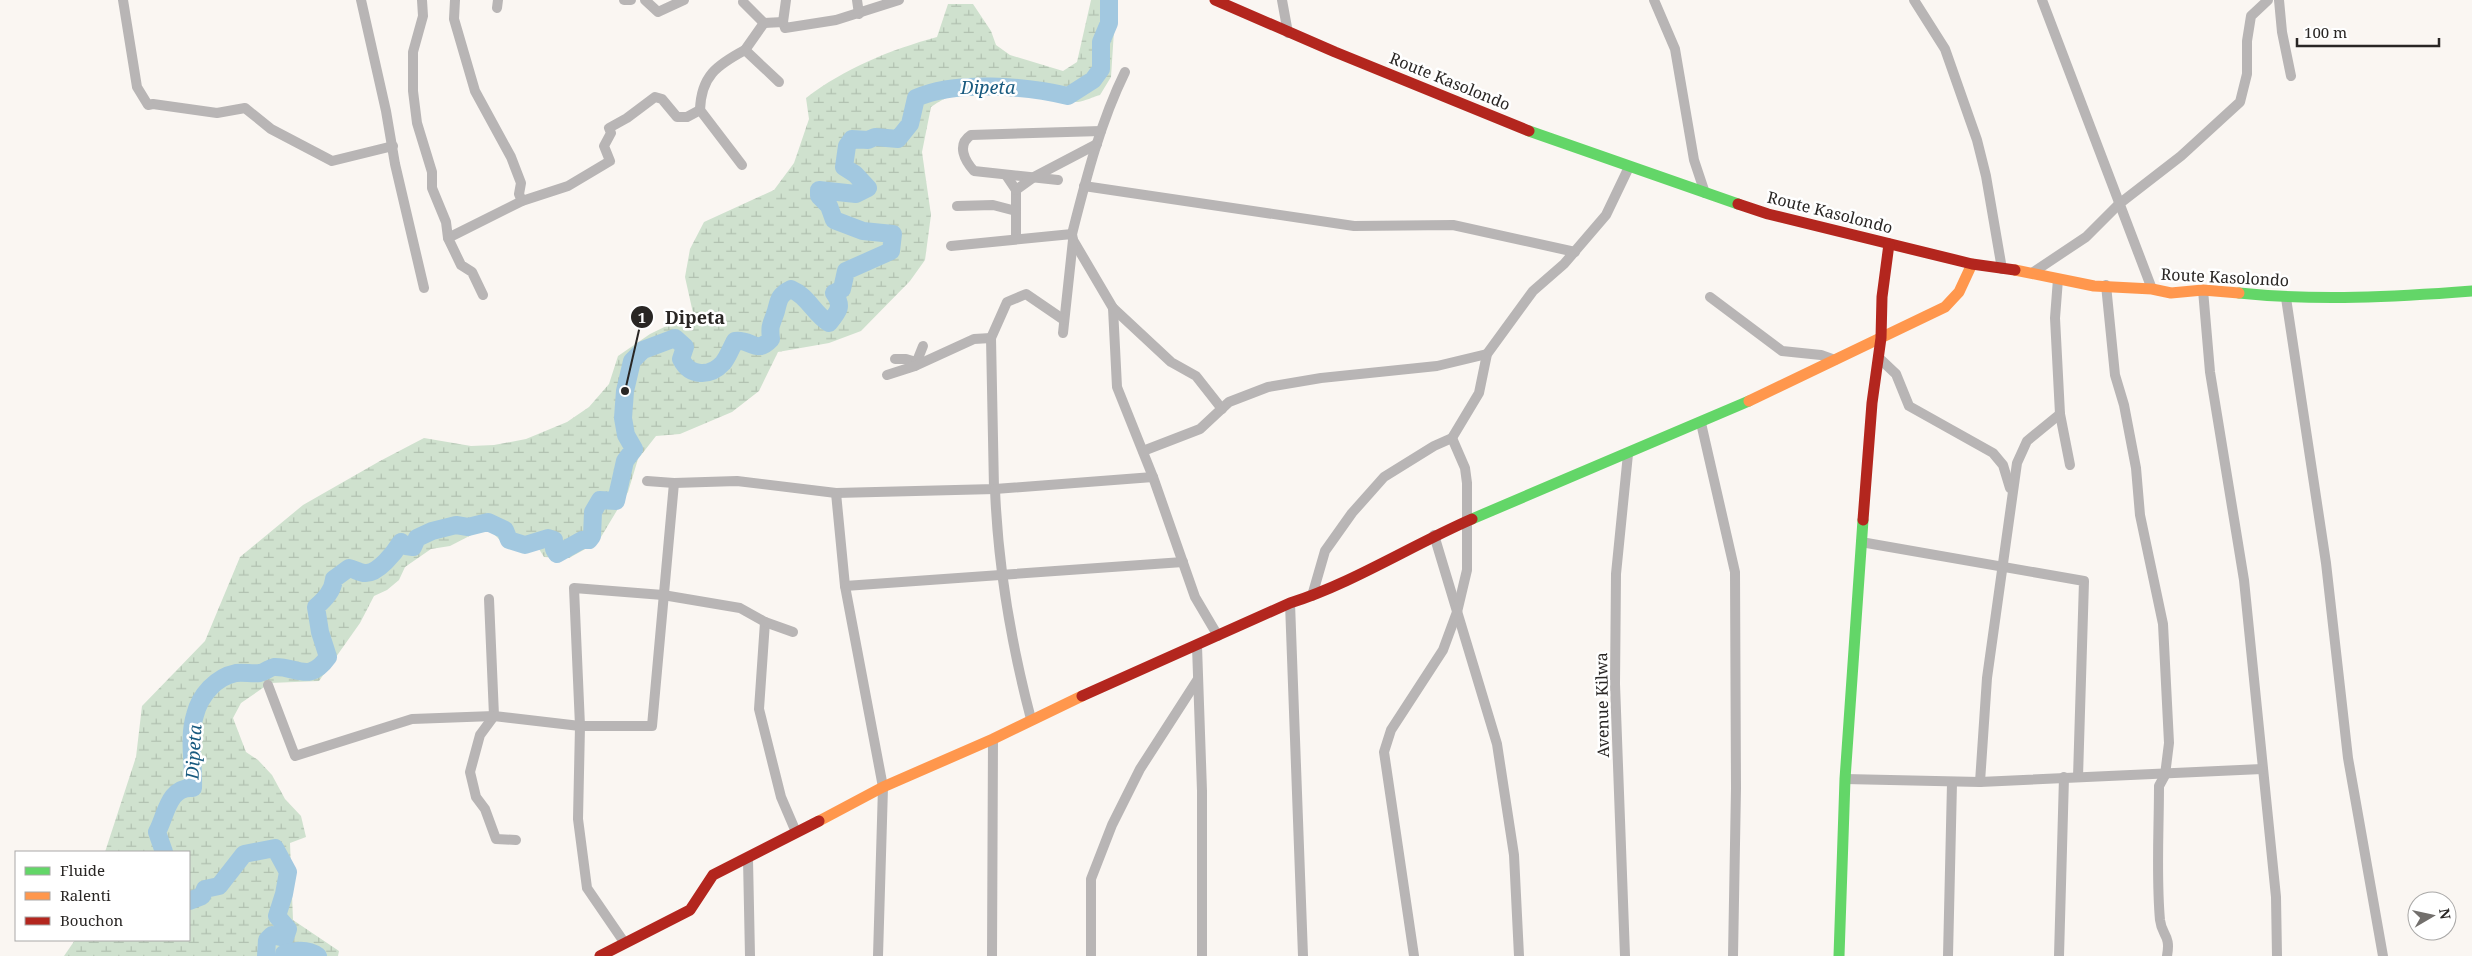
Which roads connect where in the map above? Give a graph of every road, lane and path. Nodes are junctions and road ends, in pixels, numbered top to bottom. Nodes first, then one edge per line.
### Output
1 (123, 0) edge
2 (361, 0) edge
3 (422, 0) edge
4 (455, 0) edge
5 (624, 0) edge
6 (631, 0) edge
7 (645, 0) edge
8 (684, 0) edge
9 (786, 0) edge
10 (857, 0) edge
11 (899, 0) edge
12 (1215, 0) edge
13 (1282, 0) edge
14 (1654, 0) edge
15 (1914, 0) edge
16 (2042, 0) edge
17 (2268, 0) edge
18 (2280, 0) edge
19 (740, 1) edge
20 (859, 14) junction
21 (783, 22) junction
22 (764, 23) junction
23 (1288, 33) junction
24 (746, 50) junction
25 (1126, 72) dead end
26 (2291, 76) dead end
27 (779, 82) dead end
28 (700, 110) junction
29 (1101, 130) junction
30 (1097, 144) junction
31 (393, 146) junction
32 (742, 165) dead end
33 (1628, 167) junction
34 (1006, 175) junction
35 (1034, 177) junction
36 (1058, 180) dead end
37 (1084, 186) junction
38 (1016, 190) junction
39 (1705, 193) junction
40 (522, 200) junction
41 (2119, 204) junction
42 (957, 206) dead end
43 (1016, 211) junction
44 (1073, 237) junction
45 (448, 238) junction
46 (1016, 239) junction
47 (1889, 244) junction
48 (951, 246) dead end
49 (1575, 252) junction
50 (1972, 264) junction
51 (2002, 269) junction
52 (2032, 273) junction
53 (2058, 280) junction
54 (2106, 285) junction
55 (424, 288) dead end
56 (2152, 289) junction
57 (2203, 290) junction
58 (2472, 292) edge
59 (483, 295) dead end
60 (1710, 297) dead end
61 (2286, 298) junction
62 (1113, 308) junction
63 (1064, 320) junction
64 (1063, 333) dead end
65 (991, 338) junction
66 (1881, 338) junction
67 (923, 346) dead end
68 (1487, 354) junction
69 (1878, 357) junction
70 (895, 359) dead end
71 (1834, 360) junction
72 (916, 364) junction
73 (887, 375) dead end
74 (1222, 409) junction
75 (2060, 414) junction
76 (1701, 423) junction
77 (1452, 438) junction
78 (1143, 451) junction
79 (1628, 454) junction
80 (2070, 465) dead end
81 (1153, 477) junction
82 (647, 481) dead end
83 (674, 483) junction
84 (994, 489) junction
85 (836, 493) junction
86 (2012, 494) junction
87 (1468, 521) junction
88 (1434, 535) junction
89 (1861, 542) junction
90 (1183, 562) junction
91 (2003, 566) junction
92 (1002, 575) junction
93 (845, 586) junction
94 (663, 595) junction
95 (1312, 596) junction
96 (489, 599) dead end
97 (1290, 603) junction
98 (1457, 612) junction
99 (766, 622) junction
100 (793, 632) dead end
101 (1218, 636) junction
102 (1197, 646) junction
103 (1198, 679) junction
104 (268, 685) dead end
105 (494, 716) junction
106 (1031, 719) junction
107 (580, 726) junction
108 (994, 740) junction
109 (2262, 769) junction
110 (2165, 775) junction
111 (2064, 777) junction
112 (2078, 777) junction
113 (1845, 779) junction
114 (1952, 782) junction
115 (1980, 782) junction
116 (883, 787) junction
117 (796, 832) junction
118 (516, 840) dead end
119 (748, 860) junction
120 (624, 942) junction
121 (600, 956) edge
122 (750, 956) edge
123 (878, 956) edge
124 (992, 956) edge
125 (1091, 956) edge
126 (1202, 956) edge
127 (1303, 956) edge
128 (1414, 956) edge
129 (1519, 956) edge
130 (1625, 956) edge
131 (1733, 956) edge
132 (1839, 956) edge
133 (1948, 956) edge
134 (2059, 956) edge
135 (2167, 956) edge
136 (2277, 956) edge
137 (2383, 956) edge

1 - 31 street
2 - 31 street
3 - 45 street
4 - 40 street
5 - 6 street
7 - 8 street
9 - 21 street
10 - 20 street
11 - 20 street
12 - 23 street, Route Kasolondo
13 - 23 street
14 - 39 street
15 - 51 street
16 - 41 street
17 - 41 street
18 - 26 street
19 - 22 street
20 - 21 street
21 - 22 street
22 - 24 street
23 - 33 street, Route Kasolondo
24 - 27 street
24 - 28 street
25 - 29 street
28 - 32 street
28 - 40 street
29 - 30 street
29 - 34 street
30 - 35 street
30 - 37 street
31 - 55 street
33 - 39 street, Route Kasolondo
33 - 49 street
34 - 35 street
34 - 38 street
35 - 36 street
35 - 38 street
37 - 44 street
37 - 49 street
38 - 43 street
39 - 47 street, Route Kasolondo
40 - 45 street
41 - 52 street
41 - 56 street
42 - 43 street
43 - 46 street
44 - 46 street
44 - 62 street
44 - 63 street
45 - 59 street
46 - 48 street
47 - 50 street, Route Kasolondo
47 - 66 street
49 - 68 street
50 - 51 street, Route Kasolondo
50 - 66 street
51 - 52 street, Route Kasolondo
52 - 53 street, Route Kasolondo
53 - 54 street, Route Kasolondo
53 - 75 street
54 - 56 street, Route Kasolondo
54 - 110 street
56 - 57 street, Route Kasolondo
57 - 61 street, Route Kasolondo
57 - 109 street
58 - 61 street, Route Kasolondo
60 - 71 street
61 - 137 street
62 - 74 street
62 - 78 street
63 - 64 street
63 - 65 street
65 - 72 street
65 - 84 street
66 - 69 street
66 - 71 street
67 - 72 street
68 - 74 street
68 - 77 street
69 - 86 street
69 - 89 street
70 - 72 street
71 - 76 street
72 - 73 street
74 - 78 street
75 - 80 street
75 - 86 street
76 - 79 street
76 - 131 street
77 - 87 street
77 - 95 street
78 - 81 street
79 - 87 street
79 - 130 street, Avenue Kilwa
81 - 84 street
81 - 90 street
82 - 83 street
83 - 85 street
83 - 94 street
84 - 85 street
84 - 92 street
85 - 93 street
86 - 91 street
87 - 88 street
87 - 98 street
88 - 95 street
88 - 98 street
89 - 91 street
89 - 113 street
90 - 92 street
90 - 101 street
91 - 112 street
91 - 115 street
92 - 93 street
92 - 106 street
93 - 116 street
94 - 99 street
94 - 107 street
94 - 107 street
95 - 97 street
96 - 105 street
97 - 101 street
97 - 127 street
98 - 128 street
98 - 129 street
99 - 100 street
99 - 117 street
101 - 102 street
102 - 103 street
102 - 106 street
103 - 125 street
103 - 126 street
104 - 105 street
105 - 107 street
105 - 118 street
106 - 108 street
107 - 120 street
108 - 116 street
108 - 124 street
109 - 110 street
109 - 136 street
110 - 112 street
110 - 135 street
111 - 112 street
111 - 115 street
111 - 134 street
113 - 114 street
113 - 132 street
114 - 115 street
114 - 133 street
116 - 117 street
116 - 123 street
117 - 119 street
119 - 120 street
119 - 122 street
120 - 121 street

